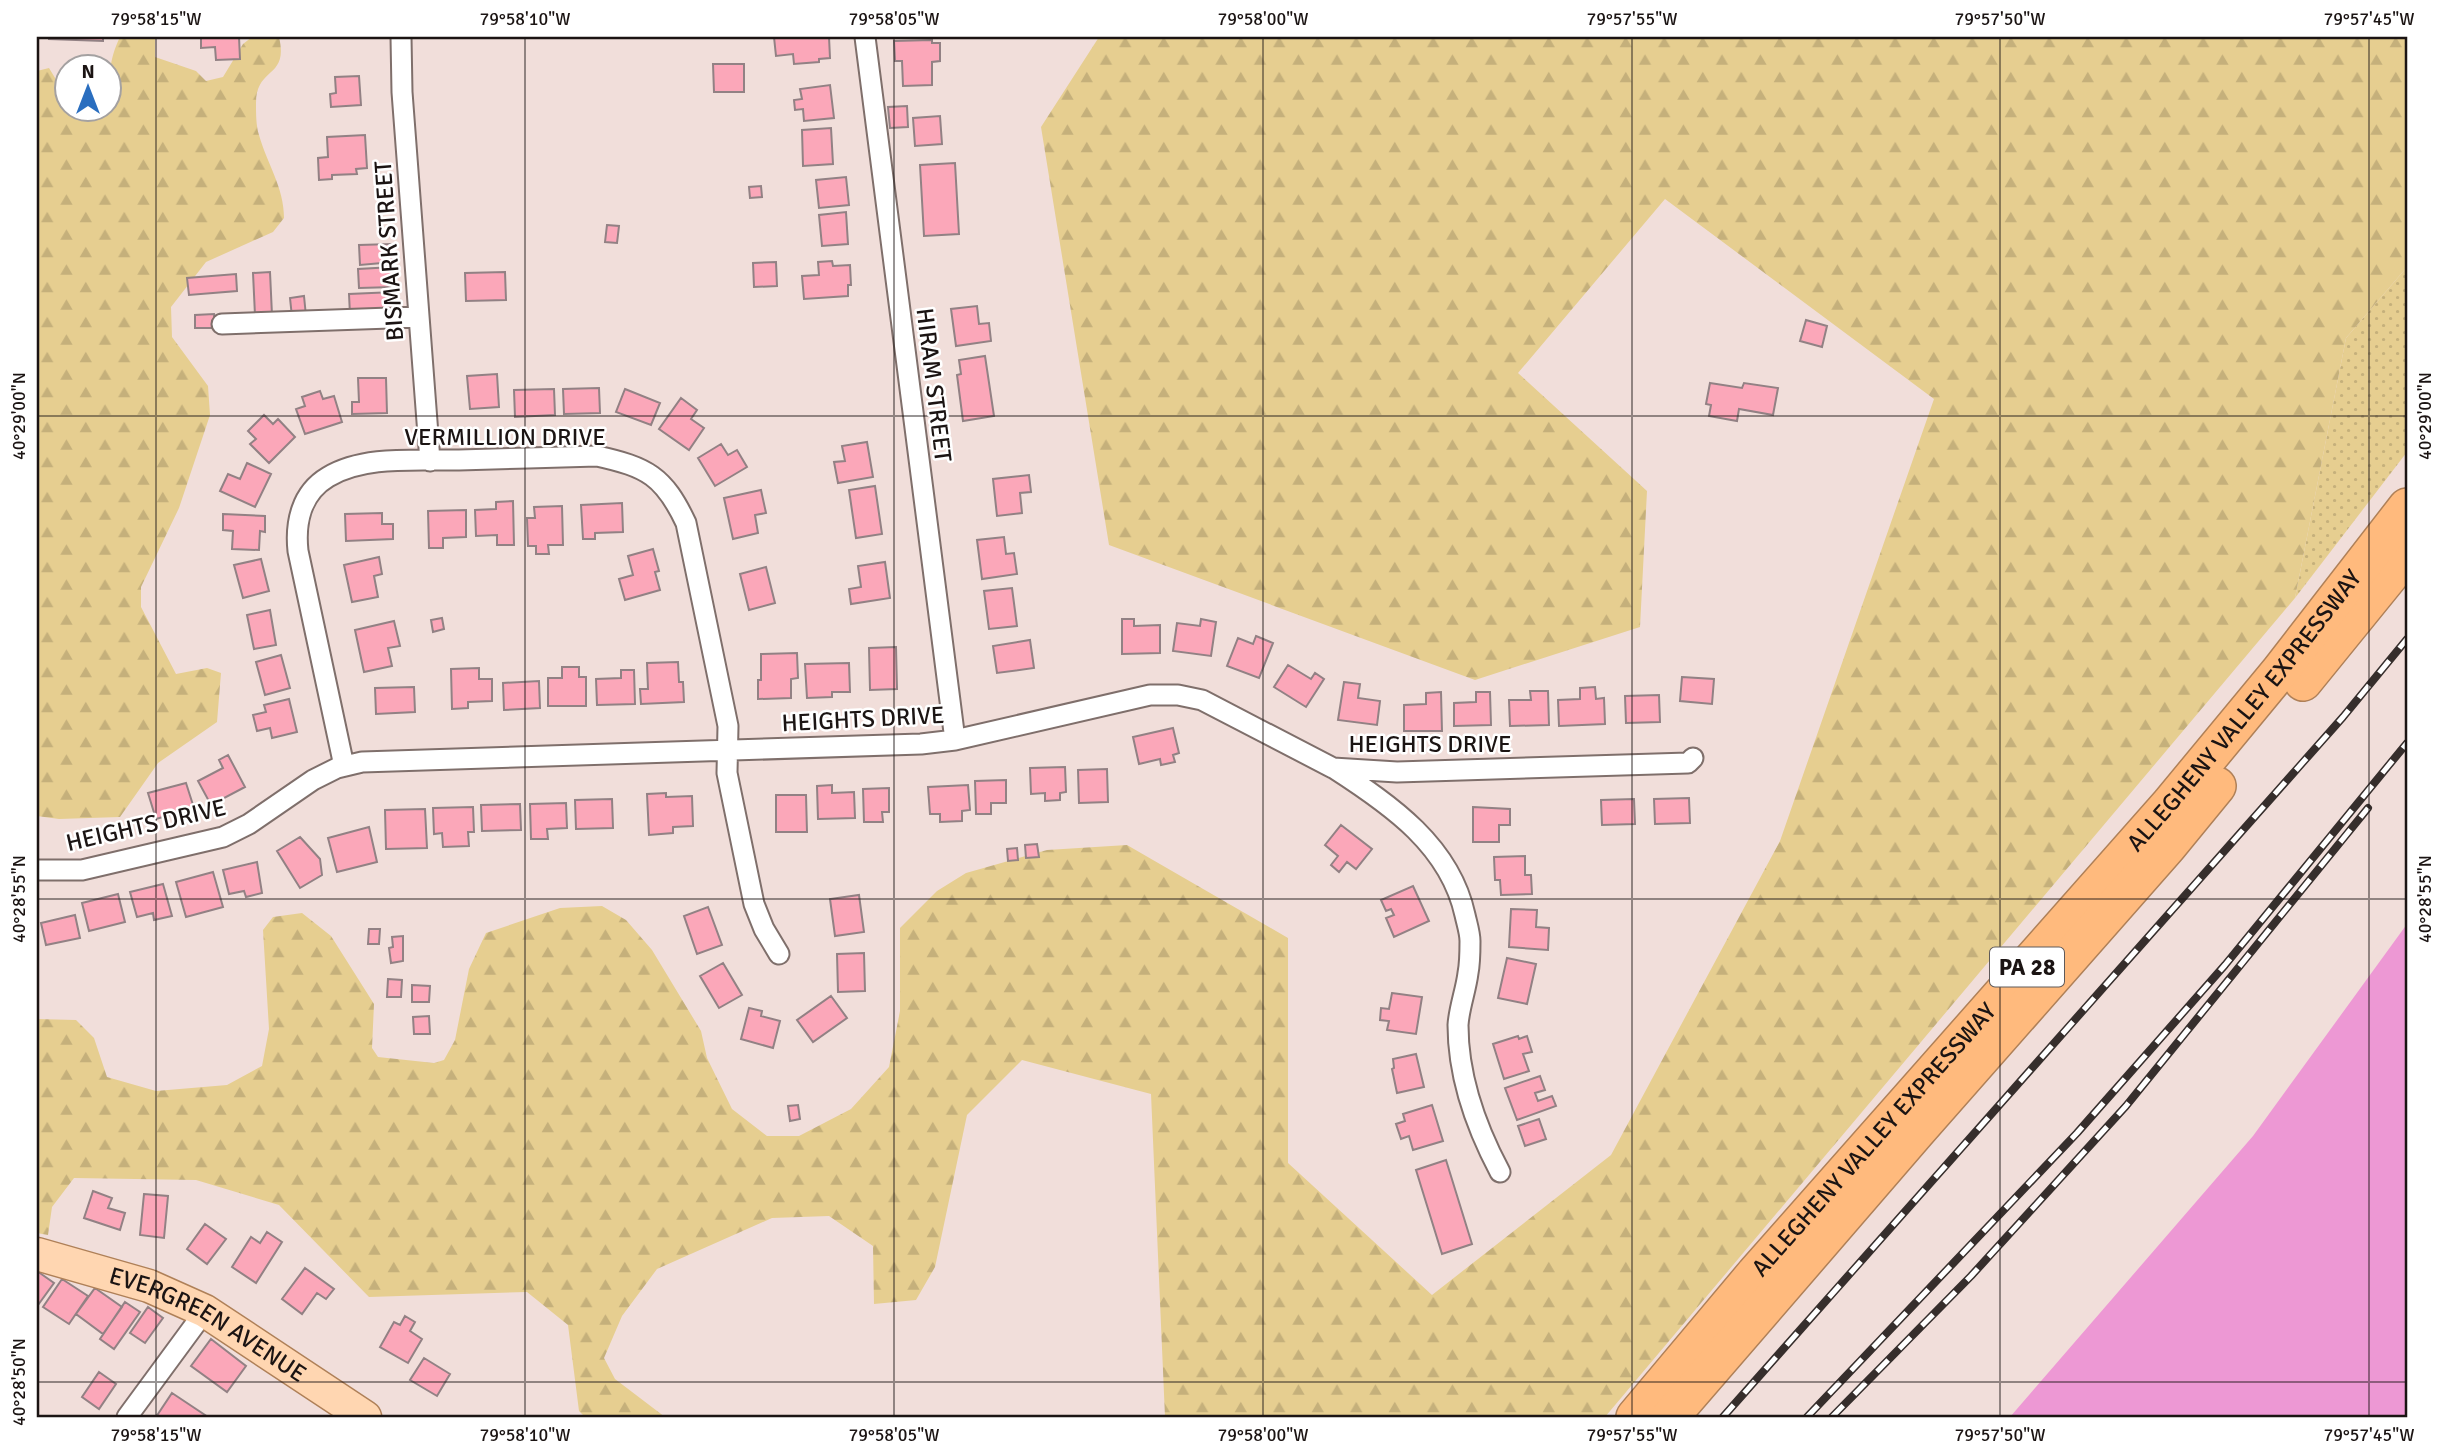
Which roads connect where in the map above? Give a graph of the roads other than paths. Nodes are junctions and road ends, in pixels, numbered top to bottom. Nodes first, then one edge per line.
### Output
1 (401, 37) edge
2 (865, 37) edge
3 (419, 317) junction
4 (222, 324) dead end
5 (430, 461) junction
6 (2407, 508) edge
7 (2407, 555) edge
8 (955, 740) junction
9 (728, 749) junction
10 (1693, 758) dead end
11 (344, 766) junction
12 (1333, 768) junction
13 (37, 870) edge
14 (779, 954) dead end
15 (1500, 1172) dead end
16 (37, 1254) edge
17 (205, 1311) junction
18 (127, 1417) edge
19 (365, 1417) edge
20 (1635, 1417) edge
21 (1670, 1417) edge

1 - 3 street, BISMARK STREET
2 - 8 street, HIRAM STREET
3 - 4 street
3 - 5 street, BISMARK STREET
5 - 9 street, VERMILLION DRIVE
5 - 11 street, VERMILLION DRIVE
6 - 20 highway, ALLEGHENY VALLEY EXPRESSWAY / PA 28
7 - 21 highway, ALLEGHENY VALLEY EXPRESSWAY / PA 28
8 - 9 street, HEIGHTS DRIVE
8 - 12 street, HEIGHTS DRIVE
9 - 11 street, HEIGHTS DRIVE
9 - 14 street, VERMILLION DRIVE
10 - 12 street, HEIGHTS DRIVE
11 - 13 street, HEIGHTS DRIVE
12 - 15 street
16 - 17 main road, EVERGREEN AVENUE
17 - 18 street
17 - 19 main road, EVERGREEN AVENUE

